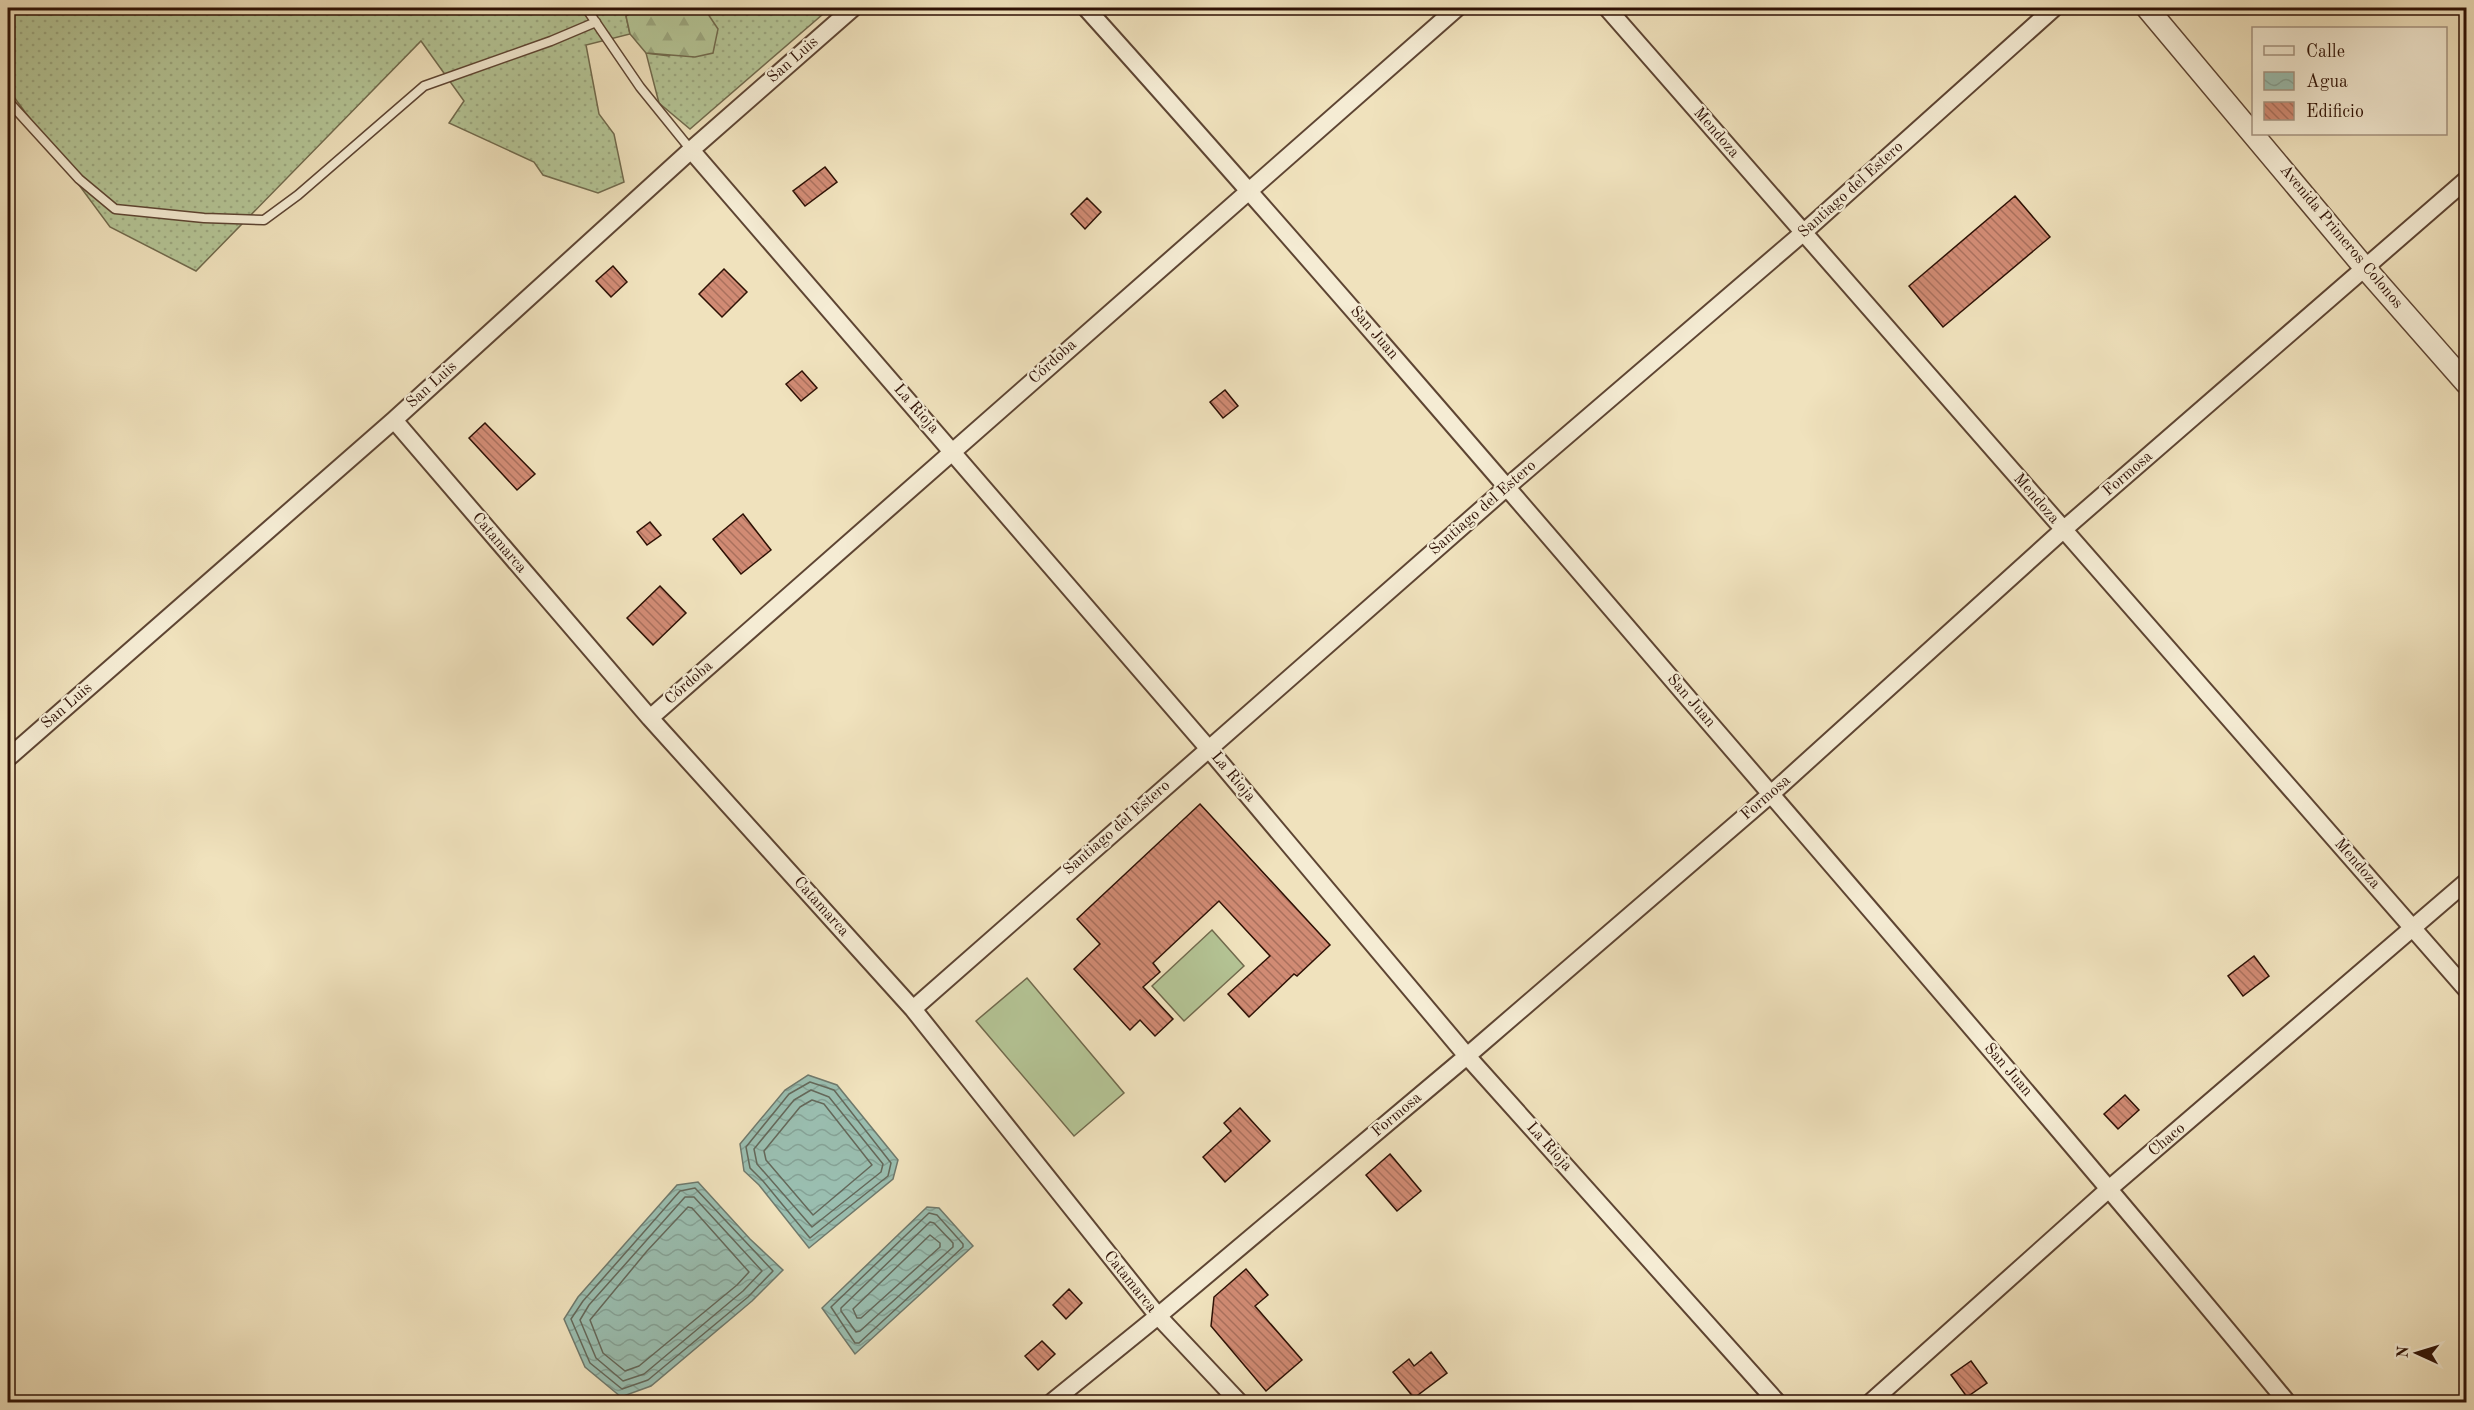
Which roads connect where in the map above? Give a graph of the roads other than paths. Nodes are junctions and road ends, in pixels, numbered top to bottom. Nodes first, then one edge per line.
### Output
1 (586, 8) edge
2 (853, 8) edge
3 (1086, 8) edge
4 (1457, 8) edge
5 (1607, 8) edge
6 (2054, 8) edge
7 (2147, 8) edge
8 (596, 22) junction
9 (8, 101) edge
10 (2252, 133) edge
11 (2253, 135) edge
12 (691, 150) junction
13 (2466, 180) edge
14 (1249, 189) junction
15 (1804, 232) junction
16 (2365, 268) junction
17 (2466, 383) edge
18 (394, 420) junction
19 (953, 452) junction
20 (1507, 487) junction
21 (2063, 530) junction
22 (650, 718) junction
23 (1208, 748) junction
24 (8, 758) edge
25 (1771, 794) junction
26 (2466, 882) edge
27 (2414, 929) junction
28 (2466, 989) edge
29 (913, 1009) junction
30 (1467, 1056) junction
31 (2110, 1188) junction
32 (1158, 1316) junction
33 (1052, 1402) edge
34 (1239, 1402) edge
35 (1777, 1402) edge
36 (1871, 1402) edge
37 (2287, 1402) edge

1 - 8 lane
2 - 12 street, San Luis
3 - 14 street, San Juan
4 - 14 street, Córdoba
5 - 15 street, Mendoza
6 - 15 street, Santiago del Estero
7 - 10 street, Avenida Primeros Colonos
8 - 9 lane
8 - 12 lane
11 - 16 street, Avenida Primeros Colonos
12 - 18 street, San Luis
12 - 19 street, La Rioja
13 - 16 street, Formosa
14 - 19 street, Córdoba
14 - 20 street, San Juan
15 - 20 street, Santiago del Estero
15 - 21 street, Mendoza
16 - 17 street, Avenida Primeros Colonos
16 - 21 street, Formosa
18 - 22 street, Catamarca
18 - 24 street, San Luis
19 - 22 street, Córdoba
19 - 23 street, La Rioja
20 - 23 street, Santiago del Estero
20 - 25 street, San Juan
21 - 25 street, Formosa
21 - 27 street, Mendoza
22 - 29 street, Catamarca
23 - 29 street, Santiago del Estero
23 - 30 street, La Rioja
25 - 30 street, Formosa
25 - 31 street, San Juan
26 - 27 street, Chaco
27 - 28 street, Mendoza
27 - 31 street, Chaco
29 - 32 street, Catamarca
30 - 32 street, Formosa
30 - 35 street, La Rioja
31 - 36 street, Chaco
31 - 37 street, San Juan
32 - 33 street, Formosa
32 - 34 street, Catamarca

